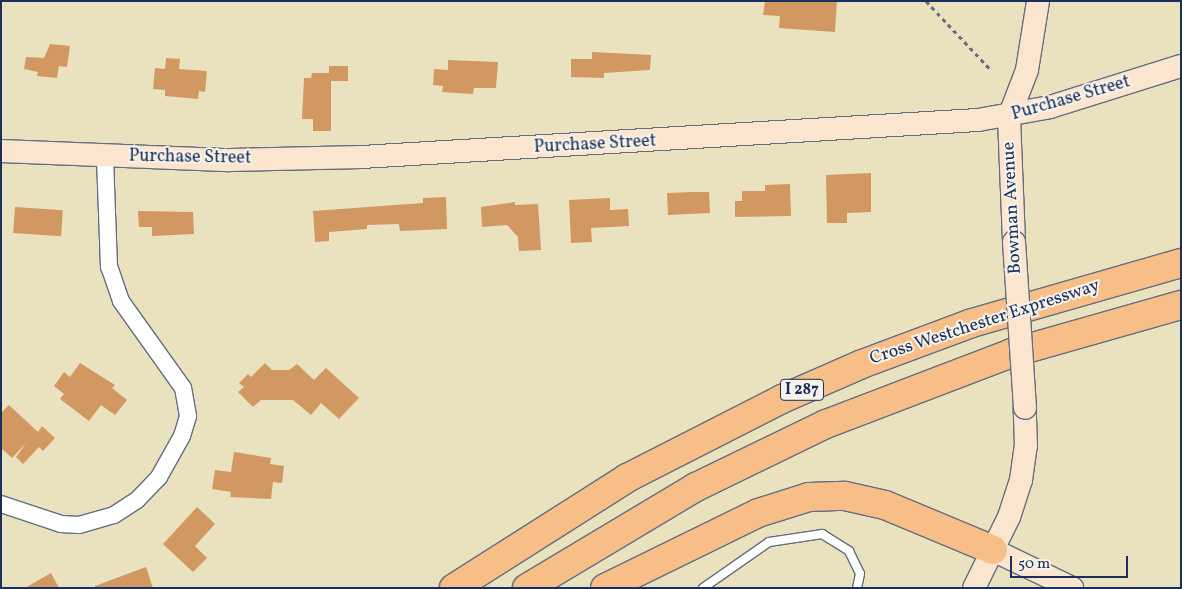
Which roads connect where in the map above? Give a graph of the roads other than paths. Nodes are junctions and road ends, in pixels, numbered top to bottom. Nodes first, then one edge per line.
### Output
1 (1038, 1) edge
2 (1181, 66) edge
3 (1009, 117) junction
4 (1, 151) edge
5 (106, 157) junction
6 (1181, 263) edge
7 (1181, 305) edge
8 (1, 504) edge
9 (993, 550) junction
10 (454, 588) edge
11 (527, 588) edge
12 (605, 588) edge
13 (702, 588) edge
14 (857, 588) edge
15 (974, 588) edge
16 (1072, 588) edge

1 - 3 main road
2 - 3 main road, Purchase Street
3 - 5 main road, Purchase Street
3 - 9 main road, Bowman Avenue, bridge
4 - 5 main road, Purchase Street
5 - 8 street
6 - 10 highway, Cross Westchester Expressway / I 287
7 - 11 highway, Cross Westchester Expressway / I 287
9 - 12 highway
9 - 15 main road, Bowman Avenue
9 - 16 main road
13 - 14 lane

